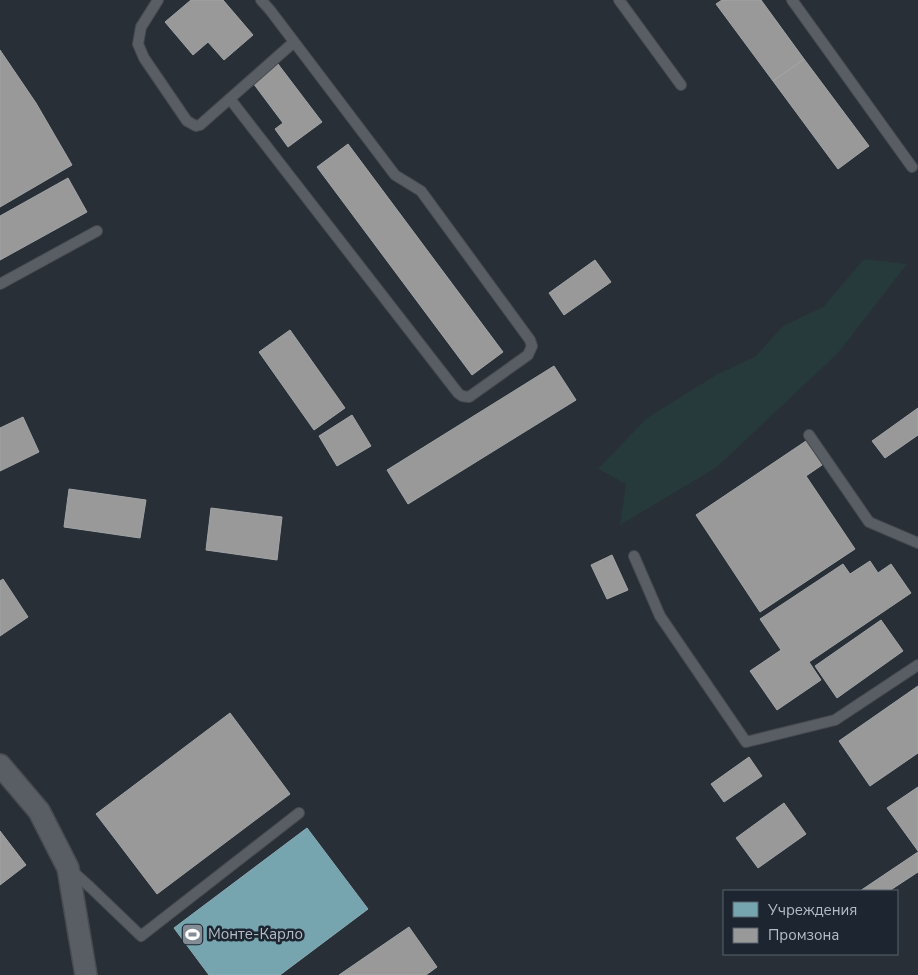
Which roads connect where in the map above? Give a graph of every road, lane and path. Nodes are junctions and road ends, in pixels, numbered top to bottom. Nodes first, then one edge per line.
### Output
1 (158, 0) edge
2 (261, 0) edge
3 (619, 0) edge
4 (792, 0) edge
5 (294, 42) junction
6 (681, 85) dead end
7 (230, 99) junction
8 (912, 167) dead end
9 (97, 231) dead end
10 (0, 284) edge
11 (809, 435) dead end
12 (918, 543) edge
13 (634, 556) dead end
14 (918, 665) edge
15 (0, 765) edge
16 (299, 813) dead end
17 (68, 868) junction
18 (86, 975) edge

1 - 7 lane
2 - 5 lane
3 - 6 lane
4 - 8 lane
5 - 7 lane
5 - 7 lane
9 - 10 lane
11 - 12 lane
13 - 14 lane
15 - 17 street
16 - 17 lane
17 - 18 street

